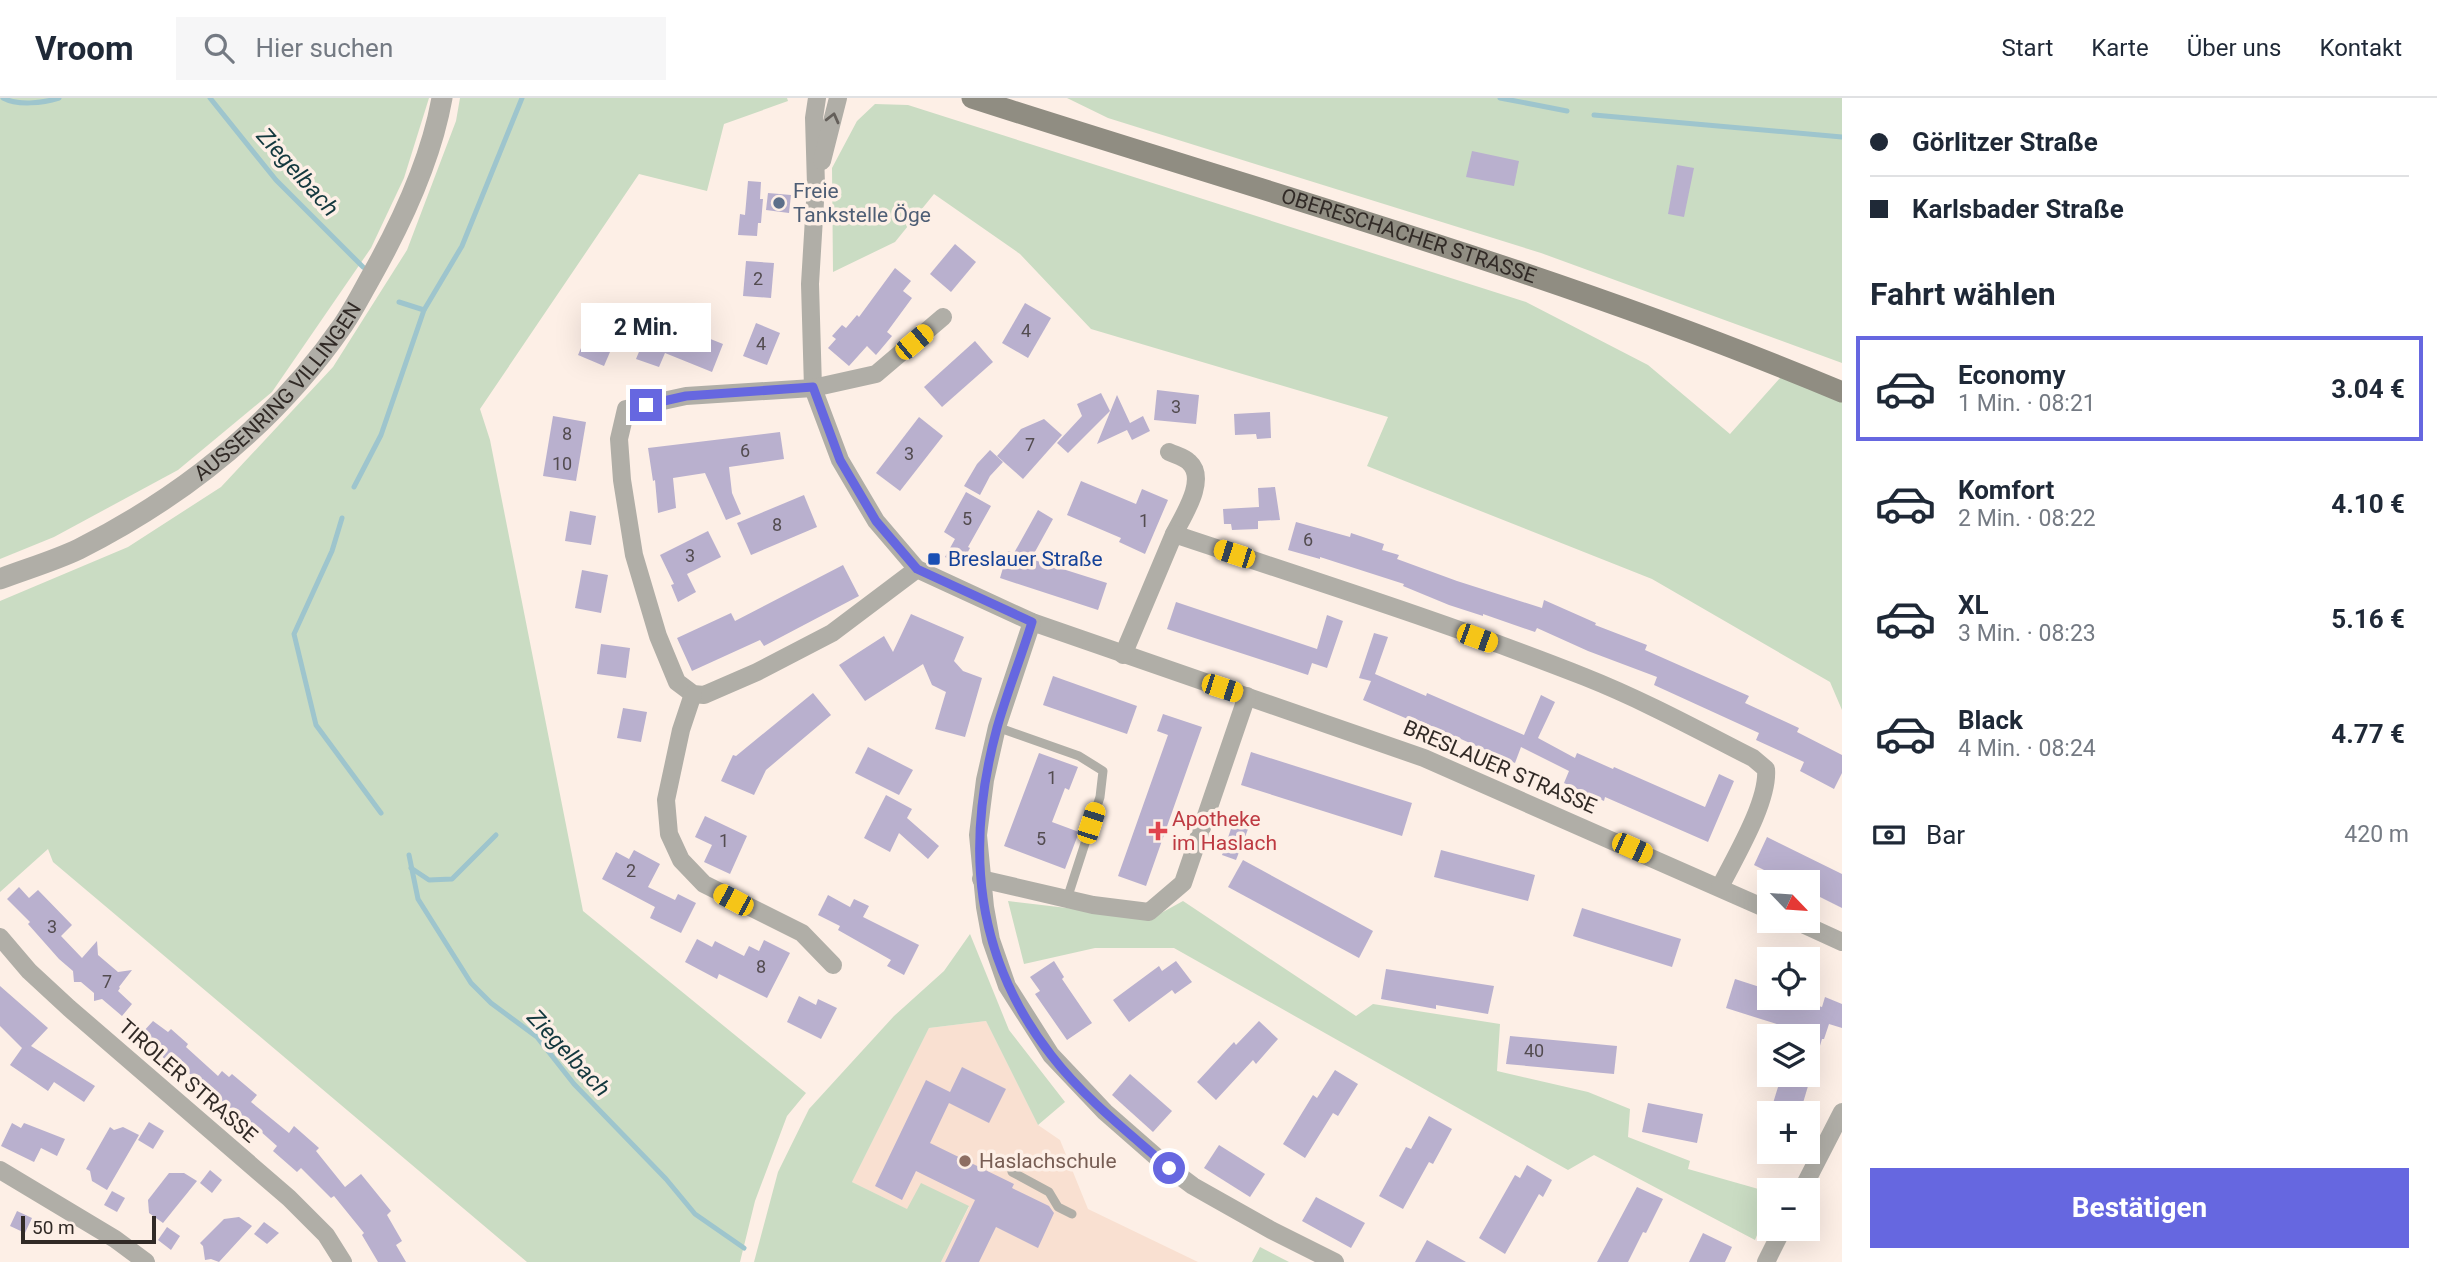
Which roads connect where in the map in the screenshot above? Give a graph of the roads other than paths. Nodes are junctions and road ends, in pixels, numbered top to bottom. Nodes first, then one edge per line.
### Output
1 (442, 98) edge
2 (806, 98) edge
3 (817, 98) edge
4 (838, 98) edge
5 (972, 98) edge
6 (814, 118) junction
7 (816, 185) junction
8 (943, 317) dead end
9 (813, 387) junction
10 (1842, 392) edge
11 (1168, 452) dead end
12 (1174, 534) junction
13 (917, 569) junction
14 (0, 579) edge
15 (1032, 622) junction
16 (1123, 655) junction
17 (693, 694) junction
18 (1247, 696) junction
19 (998, 727) junction
20 (981, 879) junction
21 (1720, 887) junction
22 (1067, 899) junction
23 (1757, 904) edge
24 (1820, 932) edge
25 (0, 937) edge
26 (1842, 942) edge
27 (833, 965) dead end
28 (1840, 1123) edge
29 (0, 1170) edge
30 (1012, 1172) dead end
31 (1809, 1178) edge
32 (1072, 1214) dead end
33 (1776, 1241) edge
34 (146, 1262) edge
35 (343, 1262) edge
36 (1335, 1262) edge
37 (1766, 1262) edge

1 - 14 street, AUSSENRING VILLINGEN
2 - 6 street
3 - 6 street, BRESLAUER STRASSE
7 -> 4 street, BRESLAUER STRASSE
5 - 10 main road, OBERESCHACHER STRASSE
6 - 7 street, BRESLAUER STRASSE
7 - 9 street, BRESLAUER STRASSE
8 - 9 street
9 - 13 street, BRESLAUER STRASSE
9 - 17 street
11 - 12 street
12 - 16 street
12 - 21 street
13 - 15 street, BRESLAUER STRASSE
13 - 17 street
15 - 16 street, BRESLAUER STRASSE
15 - 19 street
16 - 18 street, BRESLAUER STRASSE
17 - 27 street
18 - 21 street, BRESLAUER STRASSE
18 - 22 street
19 - 20 street
19 - 22 lane
20 - 22 street
20 - 36 street
21 - 23 street, BRESLAUER STRASSE
24 - 26 street
25 - 35 street, TIROLER STRASSE
28 - 31 street
29 - 34 street
30 - 32 lane
33 - 37 street

